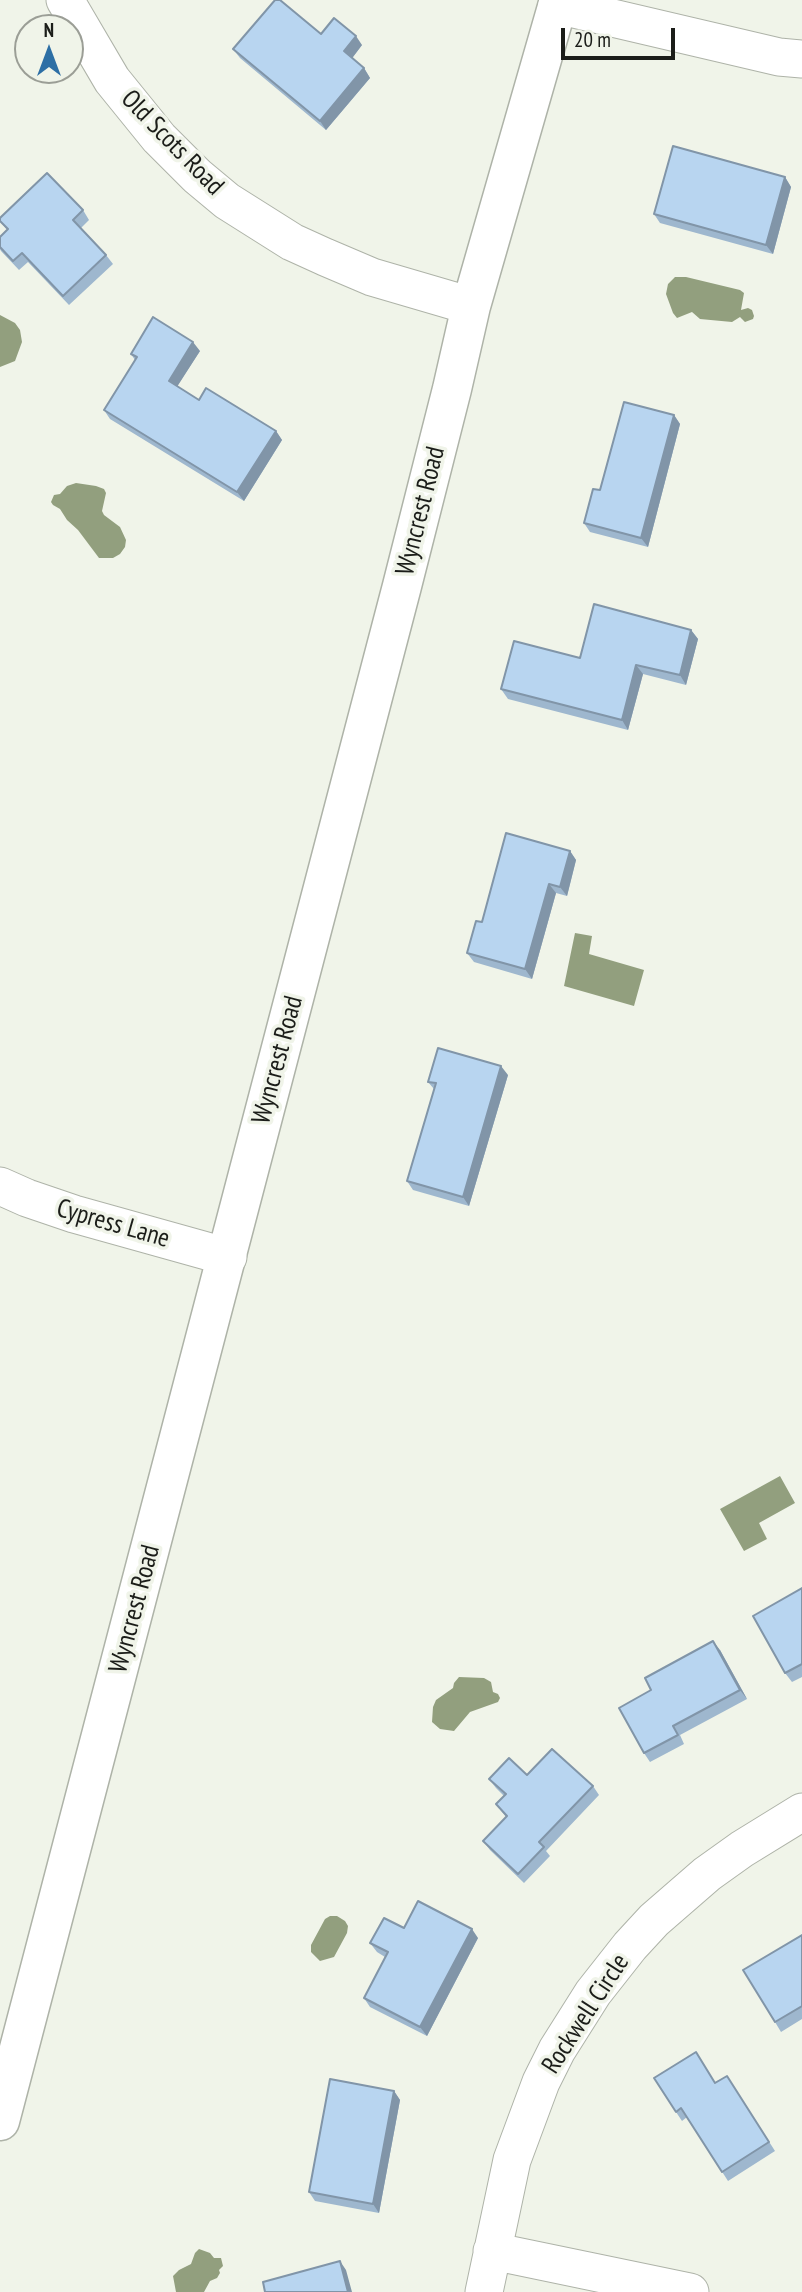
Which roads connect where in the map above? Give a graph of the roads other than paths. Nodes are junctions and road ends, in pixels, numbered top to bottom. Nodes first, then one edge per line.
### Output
1 (65, 0) edge
2 (558, 2) edge
3 (802, 59) edge
4 (471, 306) junction
5 (0, 1186) edge
6 (228, 1257) junction
7 (802, 1812) edge
8 (0, 2121) edge
9 (492, 2251) junction
10 (484, 2292) edge
11 (690, 2292) edge

1 - 4 street, Old Scots Road
2 - 3 street
2 - 4 street, Wyncrest Road
4 - 6 street, Wyncrest Road
5 - 6 street, Cypress Lane
6 - 8 street, Wyncrest Road
7 - 9 street, Rockwell Circle
9 - 10 street, Rockwell Circle
9 - 11 street

